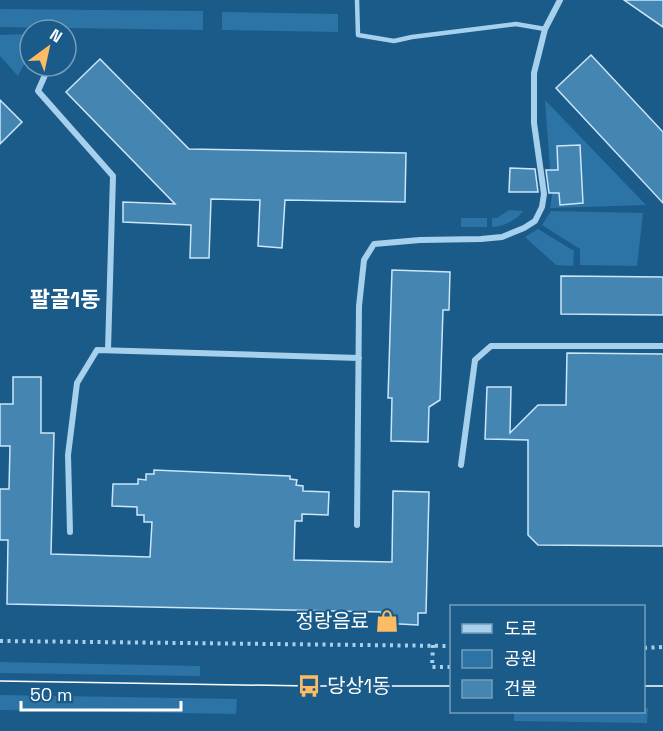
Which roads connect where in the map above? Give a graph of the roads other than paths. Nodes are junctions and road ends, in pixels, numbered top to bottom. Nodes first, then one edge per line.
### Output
1 (357, 0) edge
2 (560, 0) edge
3 (545, 29) junction
4 (44, 78) edge
5 (663, 346) edge
6 (108, 350) junction
7 (359, 357) junction
8 (461, 465) dead end
9 (357, 525) dead end
10 (70, 532) dead end

1 - 3 lane
2 - 3 street
3 - 7 street
4 - 6 street
5 - 8 street
6 - 7 street
6 - 10 street
7 - 9 street

